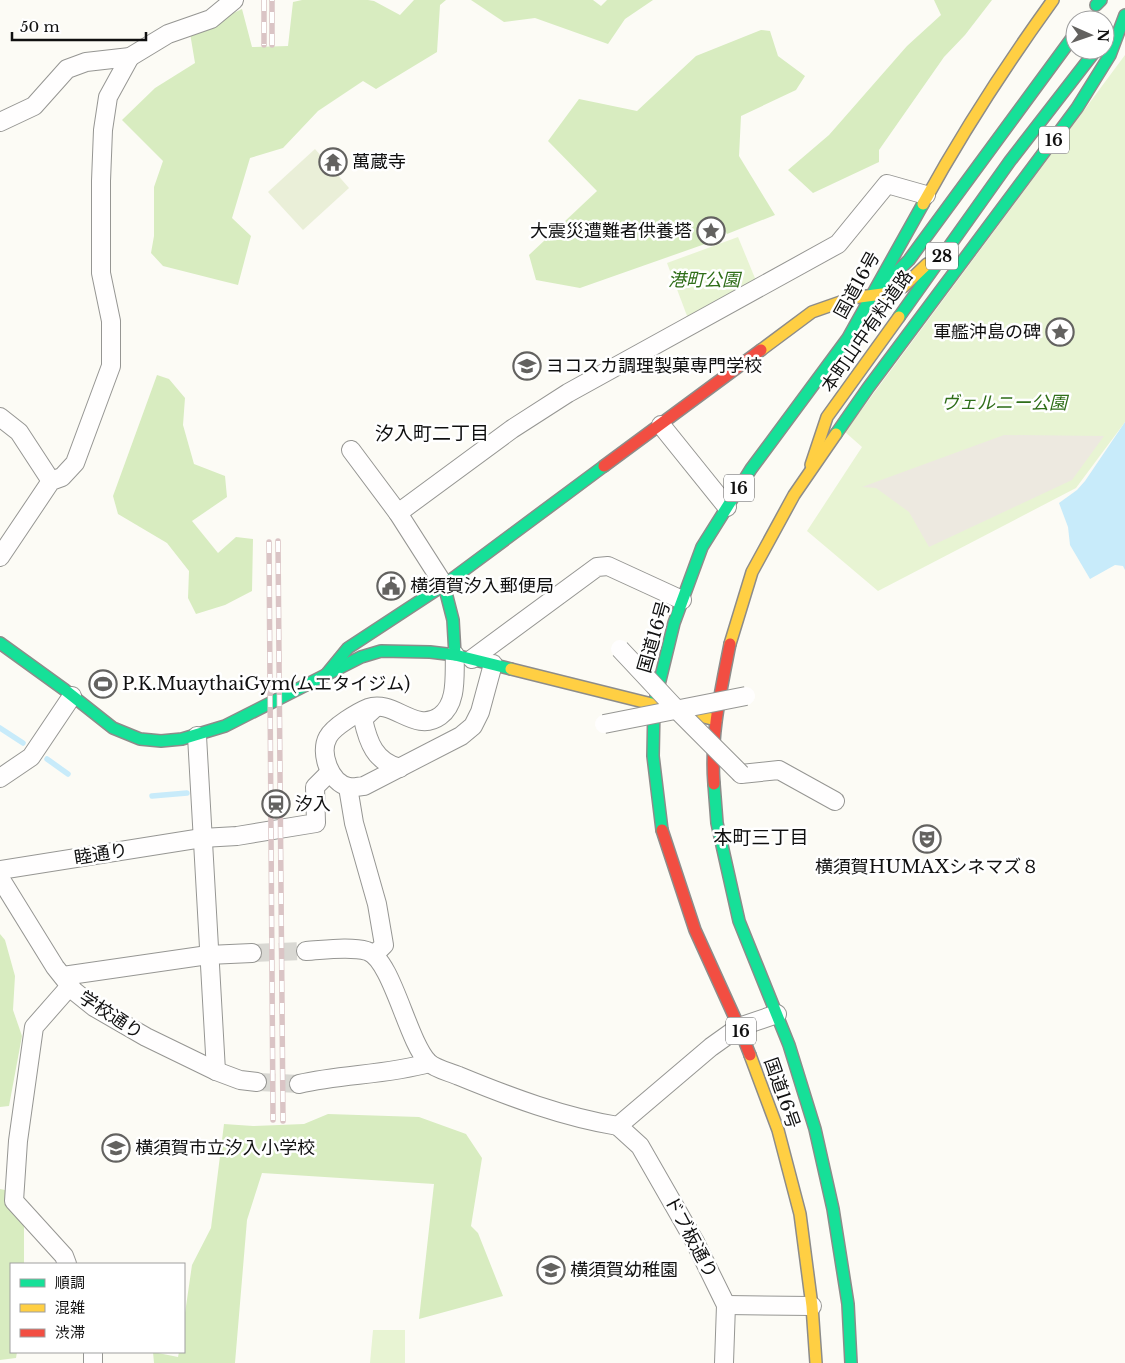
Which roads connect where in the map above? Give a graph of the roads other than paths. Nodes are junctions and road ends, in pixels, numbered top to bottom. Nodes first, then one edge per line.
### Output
1 (234, 0) edge
2 (1053, 0) edge
3 (1125, 11) edge
4 (1125, 15) edge
5 (1115, 25) edge
6 (1115, 26) edge
7 (1065, 48) edge
8 (130, 57) junction
9 (1088, 60) edge
10 (0, 122) edge
11 (926, 194) junction
12 (961, 229) junction
13 (873, 296) junction
14 (0, 417) edge
15 (662, 425) junction
16 (351, 450) dead end
17 (808, 474) junction
18 (51, 481) junction
19 (727, 507) junction
20 (398, 513) junction
21 (0, 557) edge
22 (444, 585) junction
23 (682, 600) junction
24 (0, 644) edge
25 (620, 649) dead end
26 (463, 657) junction
27 (493, 664) junction
28 (325, 676) junction
29 (72, 696) junction
30 (746, 696) dead end
31 (654, 705) junction
32 (376, 707) junction
33 (678, 710) junction
34 (716, 720) junction
35 (604, 724) dead end
36 (197, 736) junction
37 (400, 768) junction
38 (330, 772) junction
39 (0, 778) edge
40 (348, 787) junction
41 (835, 801) dead end
42 (202, 838) junction
43 (0, 870) edge
44 (0, 878) edge
45 (306, 951) tunnel mouth
46 (252, 953) tunnel mouth
47 (208, 955) junction
48 (374, 955) junction
49 (66, 981) junction
50 (777, 1014) junction
51 (739, 1027) junction
52 (429, 1064) junction
53 (216, 1071) junction
54 (257, 1082) tunnel mouth
55 (299, 1084) tunnel mouth
56 (618, 1126) junction
57 (67, 1263) edge
58 (726, 1305) junction
59 (812, 1306) junction
60 (724, 1363) edge
61 (816, 1363) edge
62 (851, 1363) edge

1 - 8 street
2 - 11 main road, 国道16号 / 16
3 - 5 main road
4 - 6 main road
4 - 17 main road, 国道16号 / 16
7 - 13 main road, 本町山中有料道路 / 28
8 - 10 street
8 - 18 street
9 - 12 main road, 本町山中有料道路 / 28
11 - 13 main road, 国道16号 / 16
11 - 20 street
12 - 13 main road
12 - 17 main road, 本町山中有料道路 / 28
13 - 15 main road
13 - 19 main road, 国道16号 / 16
14 - 18 street
15 - 19 street
15 - 22 main road
16 - 20 street
17 - 34 main road, 国道16号 / 16
18 - 21 street
19 - 23 main road, 国道16号 / 16
20 - 22 street
22 - 26 main road
22 - 28 main road
23 - 26 street
23 - 31 main road, 国道16号 / 16
24 - 29 main road
25 - 33 street, bridge
26 - 27 main road
26 - 28 main road
26 - 32 street
27 - 31 main road
27 - 37 street
28 - 36 main road
29 - 36 main road
29 - 39 street
30 - 33 street, bridge
31 - 34 main road
31 - 51 main road, 国道16号 / 16
32 - 37 street
32 - 38 street
33 - 35 street, bridge
33 - 41 street, bridge
34 - 50 main road, 国道16号 / 16
36 - 42 street
37 - 40 street
38 - 40 street
38 - 42 street, 睦通り
40 - 48 street
42 - 43 street, 睦通り
42 - 47 street
44 - 49 street, 学校通り
45 - 48 street
46 - 47 street
47 - 49 street
47 - 53 street
48 - 52 street
49 - 53 street, 学校通り
49 - 57 street
50 - 51 street
50 - 62 main road, 国道16号 / 16
51 - 56 street
51 - 59 main road, 国道16号 / 16
52 - 55 street
52 - 56 street
53 - 54 street, 学校通り
56 - 58 street, ドブ板通り
58 - 59 street
58 - 60 street, ドブ板通り
59 - 61 main road, 国道16号 / 16

